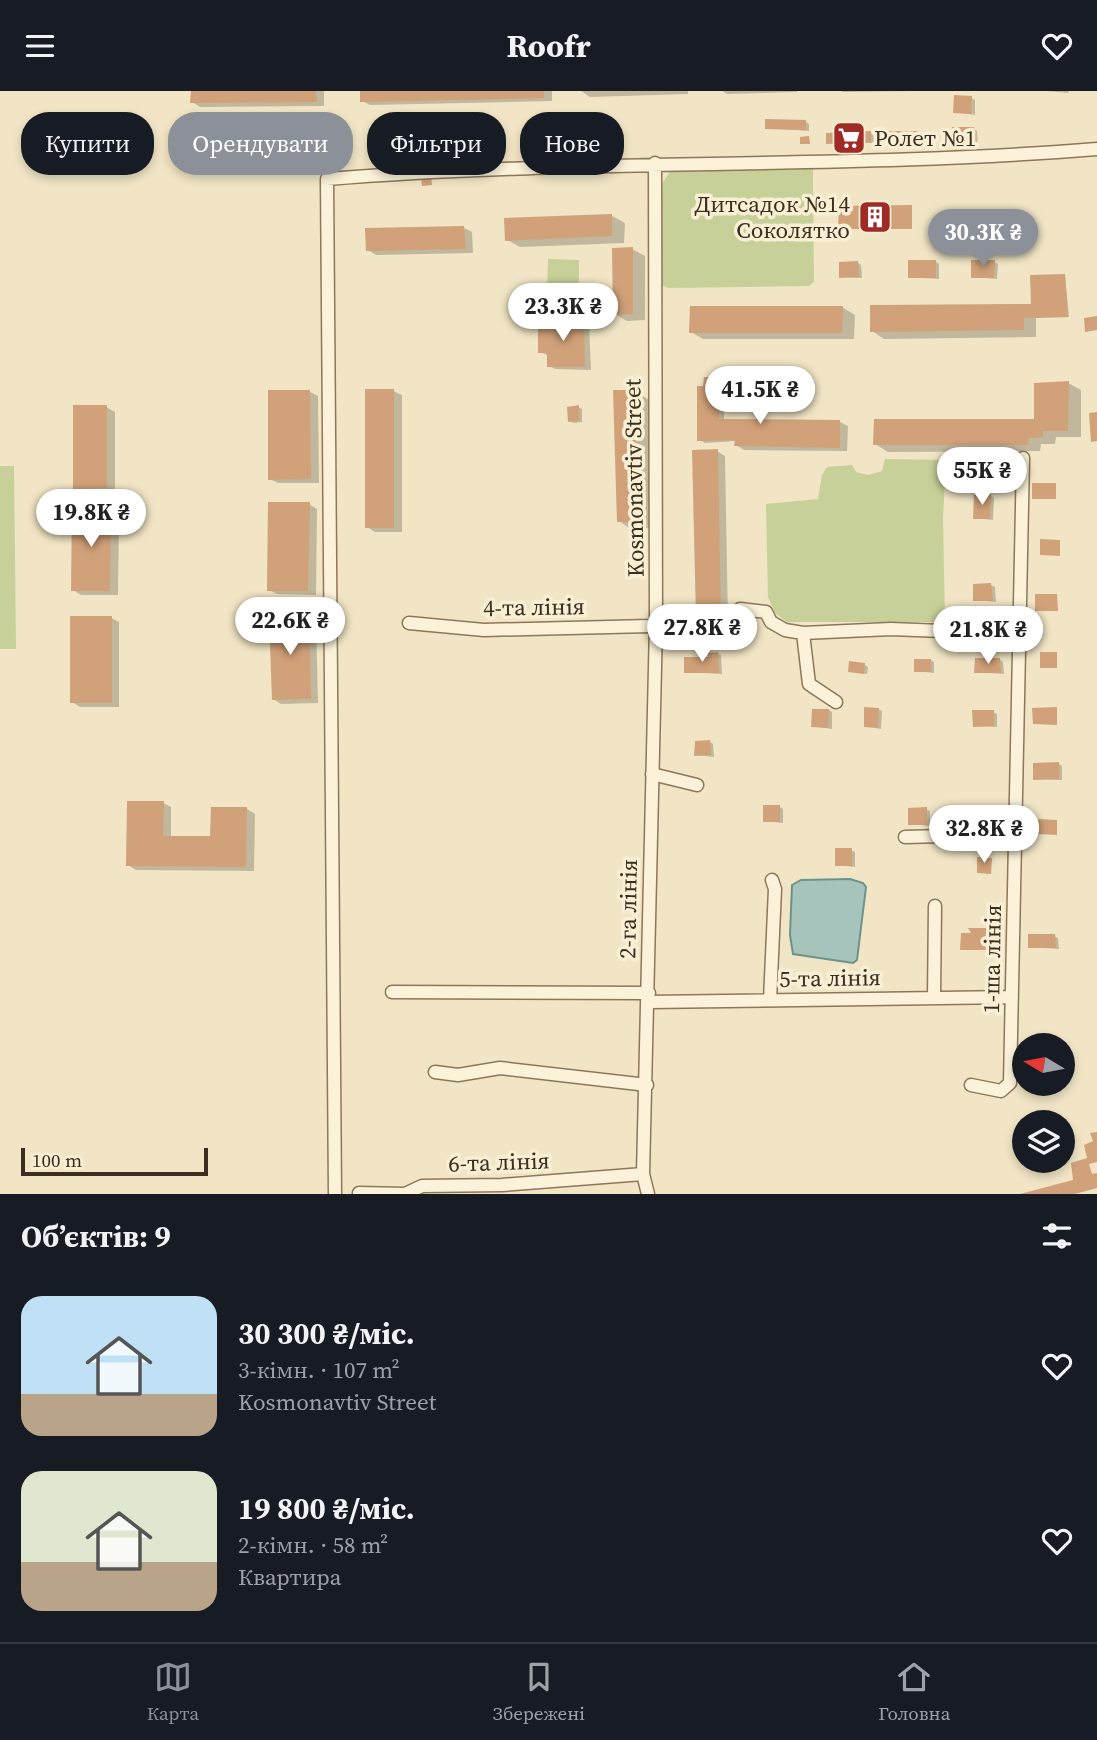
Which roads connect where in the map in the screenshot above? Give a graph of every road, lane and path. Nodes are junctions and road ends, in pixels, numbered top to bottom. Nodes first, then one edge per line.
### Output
1 (1097, 149) edge
2 (655, 163) junction
3 (1023, 458) dead end
4 (410, 623) dead end
5 (656, 625) junction
6 (803, 633) junction
7 (1020, 634) junction
8 (836, 702) dead end
9 (652, 773) junction
10 (697, 785) dead end
11 (1016, 816) junction
12 (905, 837) dead end
13 (772, 880) dead end
14 (935, 906) dead end
15 (392, 992) dead end
16 (649, 997) junction
17 (1012, 997) junction
18 (934, 998) junction
19 (770, 1000) junction
20 (435, 1072) dead end
21 (647, 1085) junction
22 (971, 1085) dead end
23 (643, 1174) junction
24 (359, 1193) edge
25 (335, 1194) edge
26 (648, 1194) edge

1 - 2 street
2 - 5 street, Kosmonavtiv Street
2 - 25 street
3 - 7 street, 1-ша лінія
4 - 5 street, 4-та лінія
5 - 6 street, 4-та лінія
5 - 9 street, 2-га лінія
6 - 7 street, 4-та лінія
6 - 8 street
7 - 11 street, 1-ша лінія
9 - 10 street
9 - 16 street, 2-га лінія
11 - 12 street
11 - 17 street, 1-ша лінія
13 - 19 street
14 - 18 street
15 - 16 street, 5-та лінія
16 - 19 street, 5-та лінія
16 - 21 street, 2-га лінія
17 - 18 street, 5-та лінія
17 - 22 street, 1-ша лінія
18 - 19 street, 5-та лінія
20 - 21 street
21 - 23 street, 2-га лінія
23 - 24 street, 6-та лінія
23 - 26 street, 2-га лінія

